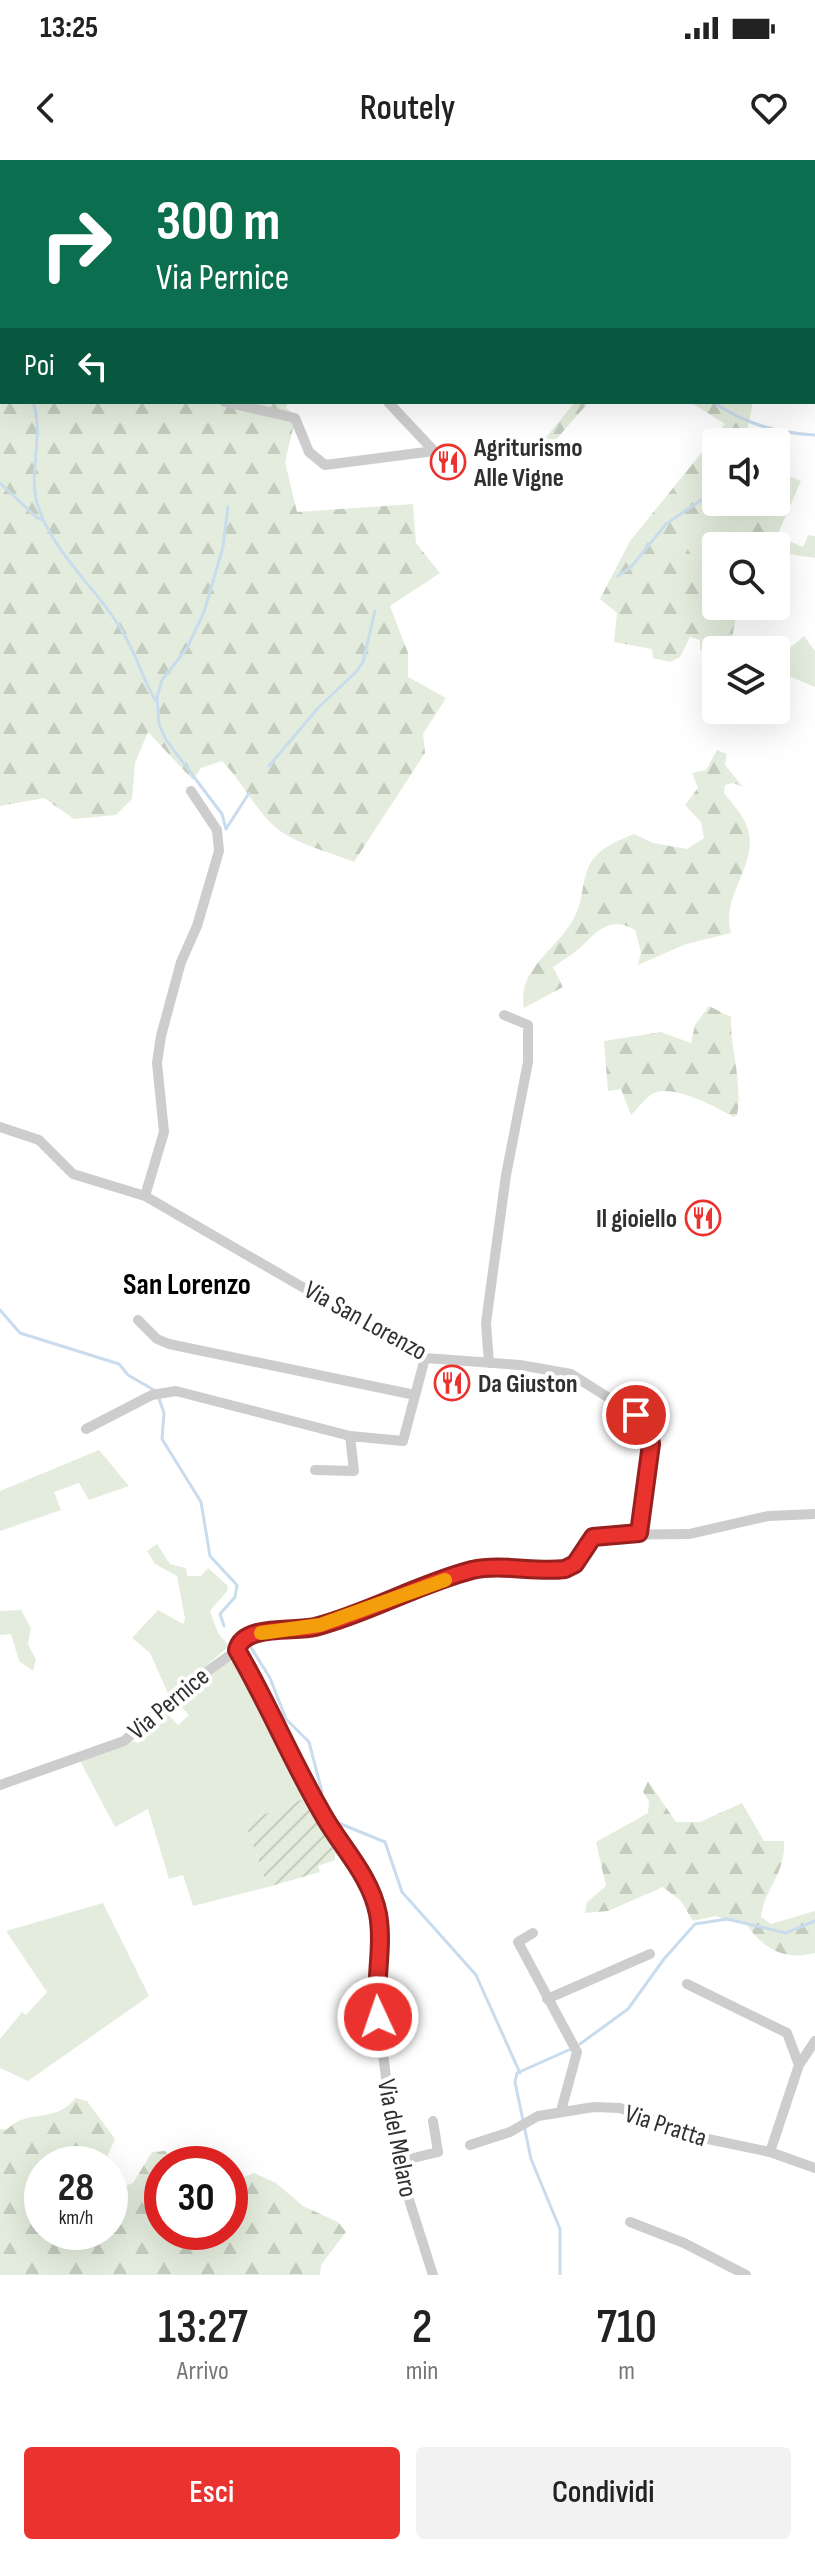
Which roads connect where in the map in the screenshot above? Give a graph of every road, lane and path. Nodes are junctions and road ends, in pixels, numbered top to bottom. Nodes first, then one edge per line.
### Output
1 (234, 404) edge
2 (390, 404) edge
3 (191, 791) dead end
4 (504, 1015) dead end
5 (0, 1127) edge
6 (145, 1196) junction
7 (138, 1320) dead end
8 (425, 1358) junction
9 (489, 1363) junction
10 (415, 1395) junction
11 (86, 1429) dead end
12 (350, 1436) junction
13 (315, 1470) dead end
14 (815, 1514) edge
15 (639, 1533) junction
16 (238, 1648) junction
17 (0, 1785) edge
18 (533, 1933) dead end
19 (650, 1954) dead end
20 (687, 1984) dead end
21 (547, 1999) junction
22 (815, 2041) edge
23 (799, 2065) junction
24 (561, 2111) junction
25 (433, 2121) dead end
26 (470, 2145) dead end
27 (770, 2152) junction
28 (397, 2162) junction
29 (815, 2168) edge
30 (630, 2222) dead end
31 (433, 2275) edge
32 (746, 2275) edge

1 - 2 street
3 - 6 street
4 - 9 street
5 - 6 street, Via San Lorenzo
6 - 8 street, Via San Lorenzo
7 - 10 street
8 - 9 street, Via San Lorenzo
8 - 10 street
9 - 15 street, Via San Lorenzo
10 - 12 street
11 - 12 street
12 - 13 street
14 - 15 street, Via Pernice
15 - 16 street, Via Pernice
16 - 17 street, Via Pernice
16 - 28 street, Via del Melaro
18 - 21 street
19 - 21 street
20 - 23 street
21 - 24 street
22 - 23 street
23 - 27 street
24 - 26 street, Via Pratta
24 - 27 street, Via Pratta
25 - 28 street
27 - 29 street, Via Pratta
28 - 31 street, Via del Melaro
30 - 32 street

